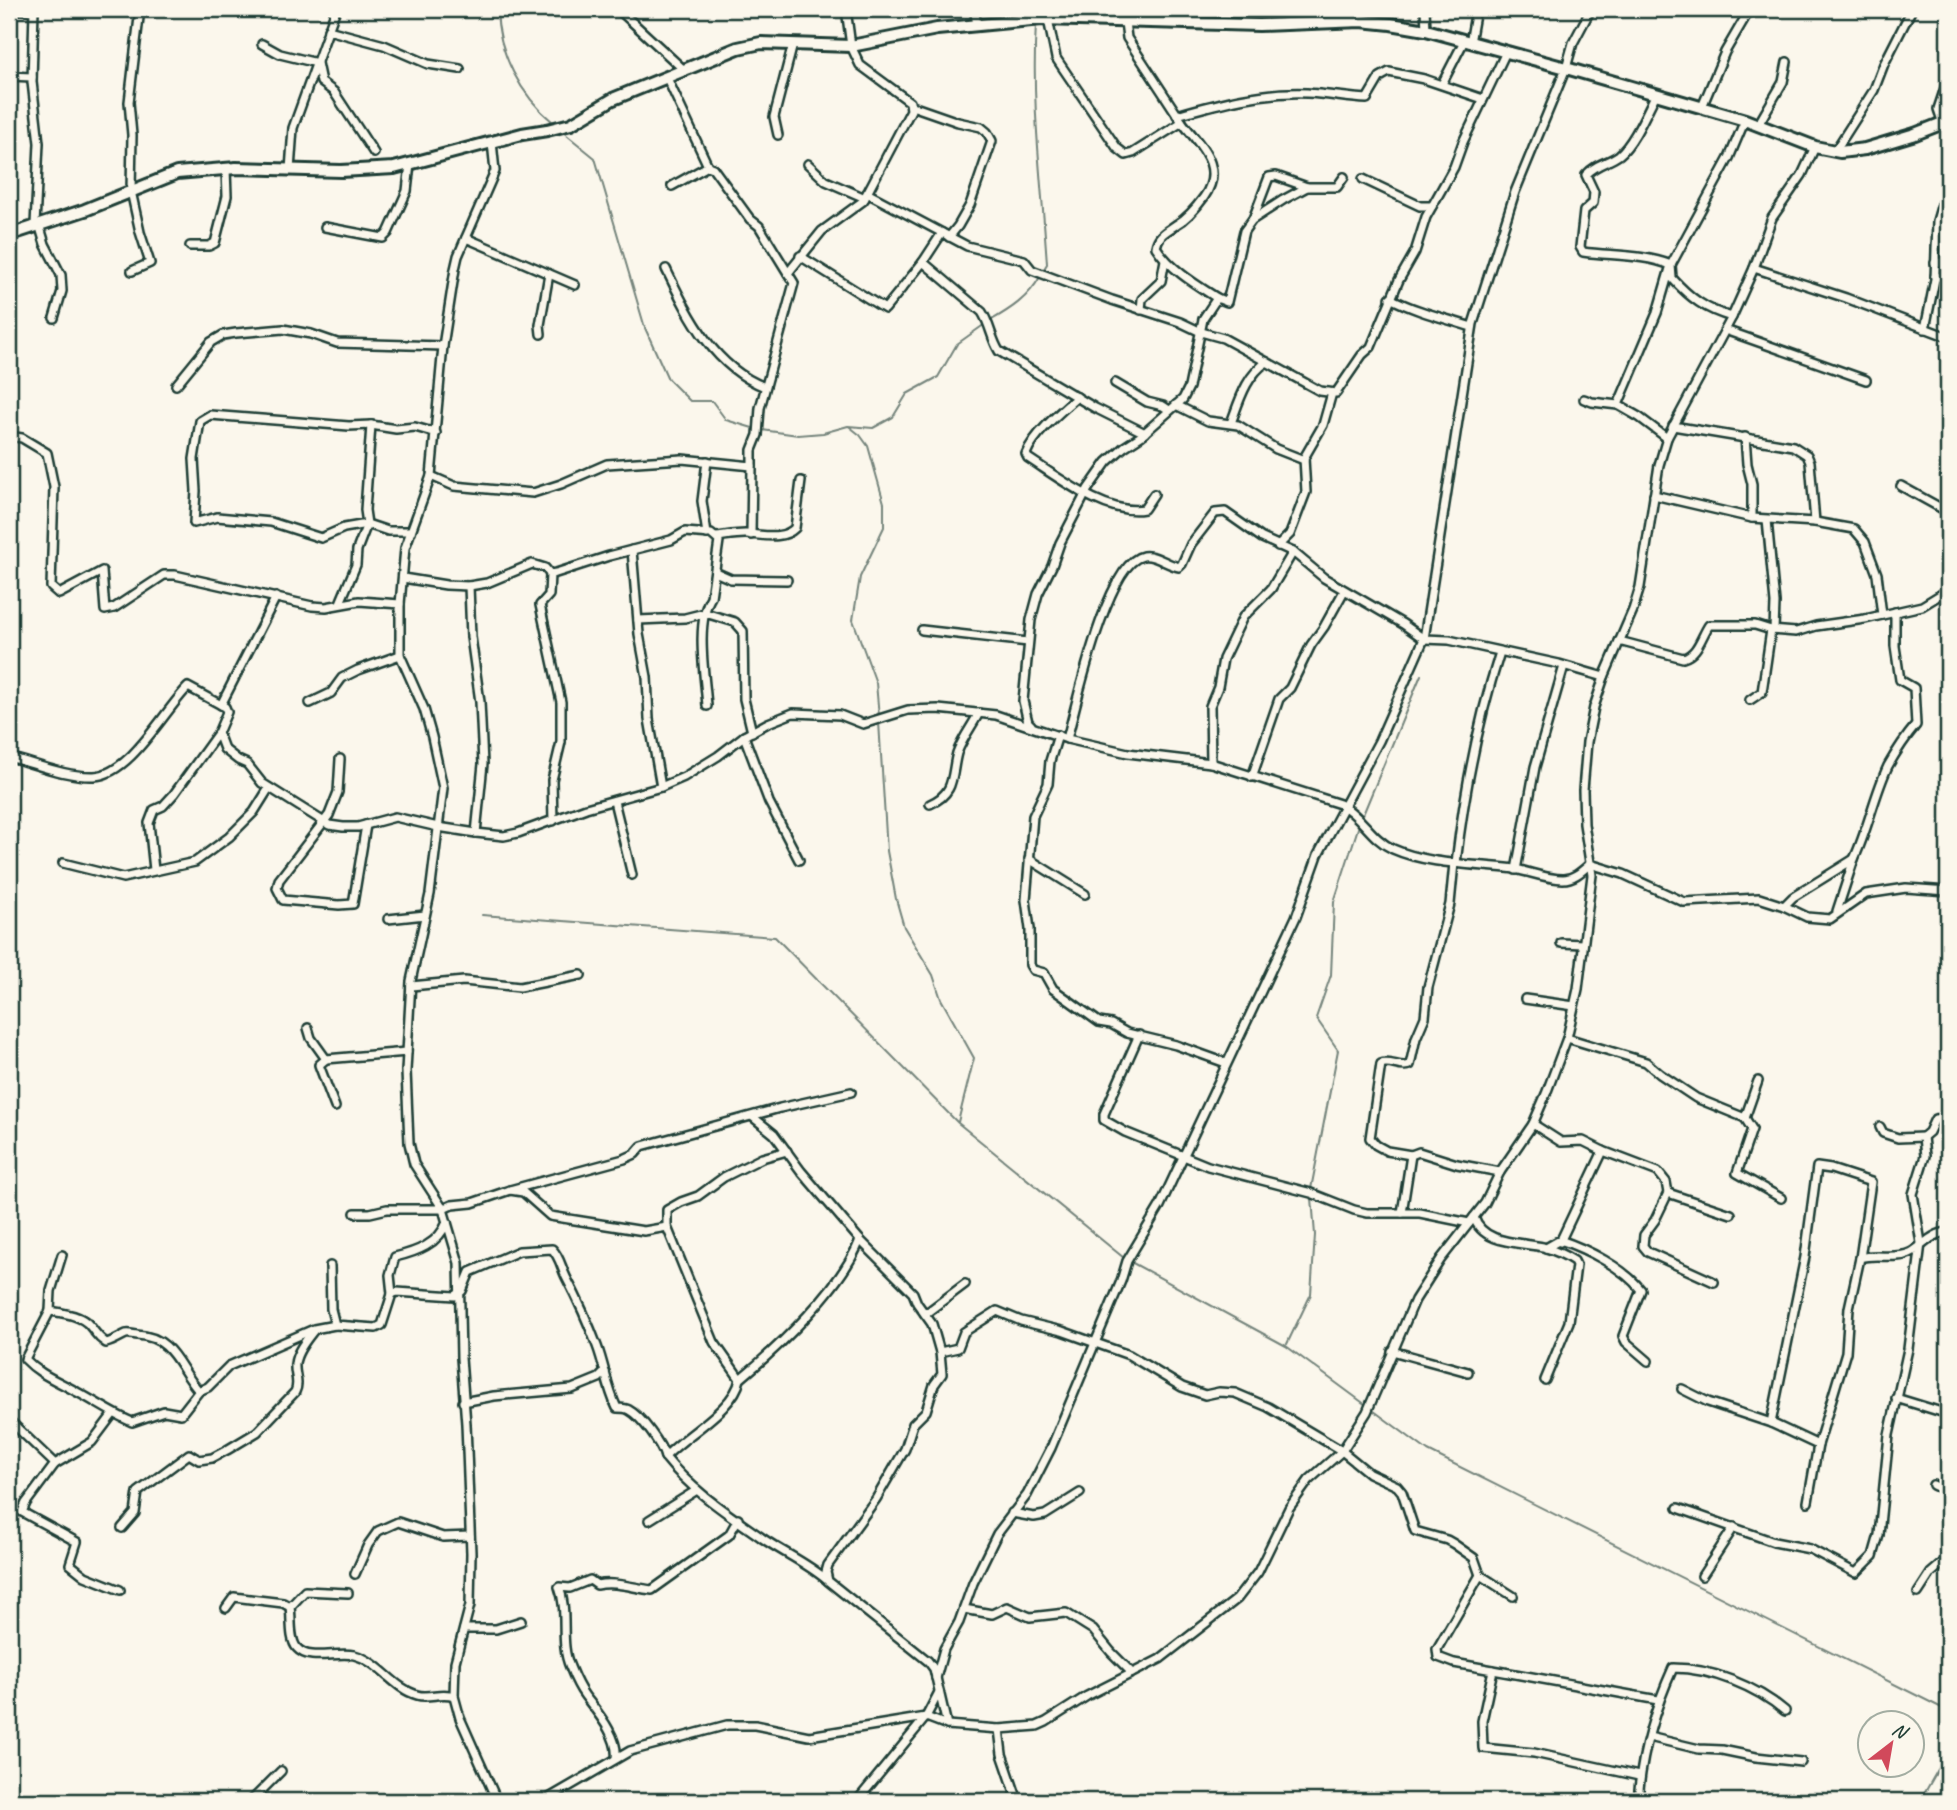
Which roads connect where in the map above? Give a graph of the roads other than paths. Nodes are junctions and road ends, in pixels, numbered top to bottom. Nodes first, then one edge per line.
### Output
1 (9, 9) edge
2 (140, 9) edge
3 (336, 9) edge
4 (618, 9) edge
5 (846, 9) edge
6 (974, 9) edge
7 (1153, 9) edge
8 (1425, 9) edge
9 (1476, 9) edge
10 (1591, 9) edge
11 (1750, 9) edge
12 (1912, 9) edge
13 (34, 10) edge
14 (1045, 19) junction
15 (1125, 22) junction
16 (1152, 23) junction
17 (977, 24) junction
18 (328, 30) junction
19 (1426, 30) junction
20 (1467, 42) junction
21 (262, 44) dead end
22 (793, 44) junction
23 (851, 46) junction
24 (1506, 52) junction
25 (1787, 62) dead end
26 (317, 63) junction
27 (1566, 68) junction
28 (460, 69) dead end
29 (684, 70) junction
30 (9, 76) edge
31 (32, 77) junction
32 (667, 78) junction
33 (1948, 79) edge
34 (1442, 84) junction
35 (1656, 94) junction
36 (1483, 99) junction
37 (912, 106) junction
38 (1702, 107) junction
39 (1180, 119) junction
40 (1745, 120) junction
41 (1946, 123) edge
42 (1758, 125) junction
43 (778, 135) dead end
44 (492, 142) junction
45 (1815, 147) junction
46 (1835, 151) junction
47 (374, 153) dead end
48 (410, 164) junction
49 (808, 164) dead end
50 (708, 166) junction
51 (226, 169) junction
52 (290, 170) junction
53 (1344, 177) dead end
54 (1363, 179) dead end
55 (1948, 183) edge
56 (672, 186) dead end
57 (1307, 187) junction
58 (131, 191) junction
59 (866, 195) junction
60 (1432, 206) junction
61 (1252, 220) junction
62 (37, 225) junction
63 (325, 227) dead end
64 (9, 235) edge
65 (945, 235) junction
66 (466, 238) junction
67 (190, 246) dead end
68 (800, 256) junction
69 (1166, 260) junction
70 (1948, 261) edge
71 (923, 262) junction
72 (1935, 263) junction
73 (1671, 265) junction
74 (1754, 268) junction
75 (666, 269) dead end
76 (132, 271) dead end
77 (788, 273) junction
78 (549, 274) junction
79 (1935, 276) junction
80 (1948, 279) edge
81 (575, 285) dead end
82 (1216, 298) junction
83 (1390, 298) junction
84 (1141, 310) junction
85 (1732, 317) junction
86 (54, 318) dead end
87 (1472, 327) junction
88 (1925, 329) junction
89 (1725, 330) junction
90 (1201, 332) junction
91 (541, 334) dead end
92 (1948, 337) edge
93 (443, 346) junction
94 (1267, 362) junction
95 (1866, 380) dead end
96 (1115, 383) dead end
97 (176, 385) dead end
98 (765, 387) junction
99 (1332, 393) junction
100 (1077, 397) junction
101 (1584, 399) dead end
102 (1176, 405) junction
103 (1618, 405) junction
104 (1169, 410) junction
105 (1231, 424) junction
106 (371, 425) junction
107 (1673, 426) junction
108 (436, 433) junction
109 (1145, 433) junction
110 (9, 436) edge
111 (1745, 437) junction
112 (1667, 438) junction
113 (1304, 460) junction
114 (707, 461) junction
115 (752, 466) junction
116 (431, 475) junction
117 (802, 481) dead end
118 (1901, 486) dead end
119 (1086, 494) junction
120 (1154, 494) dead end
121 (1654, 495) junction
122 (1948, 512) edge
123 (1752, 518) junction
124 (1767, 520) junction
125 (1815, 522) junction
126 (367, 524) junction
127 (411, 531) junction
128 (707, 534) junction
129 (751, 535) junction
130 (716, 537) junction
131 (1279, 546) junction
132 (632, 550) junction
133 (1293, 552) junction
134 (715, 572) junction
135 (550, 574) junction
136 (403, 578) junction
137 (787, 580) dead end
138 (469, 586) junction
139 (1948, 590) edge
140 (1344, 591) junction
141 (276, 597) junction
142 (340, 603) junction
143 (400, 604) junction
144 (1895, 611) junction
145 (705, 613) junction
146 (1882, 614) junction
147 (638, 621) junction
148 (922, 630) dead end
149 (1772, 630) junction
150 (1424, 639) junction
151 (1028, 642) junction
152 (1619, 642) junction
153 (1500, 652) junction
154 (400, 655) junction
155 (1564, 666) junction
156 (1604, 677) junction
157 (1750, 701) dead end
158 (310, 703) dead end
159 (221, 705) junction
160 (707, 706) dead end
161 (979, 713) junction
162 (1032, 725) junction
163 (752, 732) junction
164 (218, 733) junction
165 (1058, 735) junction
166 (744, 736) junction
167 (1067, 739) junction
168 (9, 757) edge
169 (340, 759) dead end
170 (1211, 763) junction
171 (1252, 776) junction
172 (661, 787) junction
173 (269, 788) junction
174 (614, 801) junction
175 (930, 804) dead end
176 (1345, 807) junction
177 (553, 821) junction
178 (325, 822) junction
179 (366, 825) junction
180 (438, 827) junction
181 (476, 833) junction
182 (1029, 859) junction
183 (1854, 859) junction
184 (799, 860) dead end
185 (63, 863) dead end
186 (1455, 863) junction
187 (1591, 864) junction
188 (154, 870) junction
189 (1516, 870) junction
190 (632, 875) dead end
191 (1948, 891) edge
192 (1085, 894) dead end
193 (1784, 906) junction
194 (1837, 912) junction
195 (425, 915) junction
196 (388, 919) dead end
197 (1561, 943) dead end
198 (1583, 944) junction
199 (581, 975) dead end
200 (411, 986) junction
201 (1525, 999) dead end
202 (1574, 1006) junction
203 (308, 1028) dead end
204 (1139, 1035) junction
205 (1567, 1038) junction
206 (407, 1052) junction
207 (326, 1059) junction
208 (1226, 1063) junction
209 (1758, 1081) dead end
210 (850, 1092) dead end
211 (335, 1107) dead end
212 (752, 1117) junction
213 (1948, 1117) edge
214 (1745, 1118) junction
215 (1533, 1124) junction
216 (1880, 1127) dead end
217 (1923, 1137) junction
218 (787, 1151) junction
219 (1603, 1151) junction
220 (1183, 1154) junction
221 (1411, 1155) junction
222 (1500, 1172) junction
223 (510, 1190) junction
224 (1668, 1193) junction
225 (1781, 1198) dead end
226 (443, 1209) junction
227 (355, 1213) dead end
228 (1402, 1213) junction
229 (1731, 1214) dead end
230 (448, 1220) junction
231 (1471, 1220) junction
232 (667, 1227) junction
233 (1948, 1232) edge
234 (860, 1240) junction
235 (1560, 1240) junction
236 (1921, 1244) junction
237 (1546, 1248) junction
238 (1557, 1253) junction
239 (61, 1255) dead end
240 (1860, 1258) junction
241 (330, 1266) dead end
242 (1714, 1282) dead end
243 (965, 1284) dead end
244 (461, 1291) junction
245 (392, 1294) junction
246 (50, 1311) junction
247 (925, 1314) junction
248 (335, 1325) junction
249 (314, 1329) junction
250 (1096, 1342) junction
251 (1392, 1351) junction
252 (940, 1352) junction
253 (1648, 1361) dead end
254 (604, 1372) junction
255 (1468, 1372) dead end
256 (740, 1379) junction
257 (1545, 1380) dead end
258 (1682, 1389) dead end
259 (199, 1391) junction
260 (1896, 1398) junction
261 (463, 1402) junction
262 (113, 1413) junction
263 (1948, 1414) edge
264 (9, 1420) edge
265 (1771, 1423) junction
266 (1818, 1445) junction
267 (1342, 1451) junction
268 (665, 1457) junction
269 (55, 1464) junction
270 (1933, 1485) dead end
271 (697, 1490) junction
272 (1948, 1492) edge
273 (1080, 1493) dead end
274 (1808, 1502) dead end
275 (1678, 1508) dead end
276 (1012, 1513) junction
277 (738, 1519) junction
278 (649, 1520) dead end
279 (1734, 1527) junction
280 (122, 1528) dead end
281 (470, 1536) junction
282 (1947, 1560) edge
283 (355, 1574) dead end
284 (1480, 1575) junction
285 (1702, 1576) dead end
286 (828, 1581) junction
287 (120, 1590) dead end
288 (348, 1593) dead end
289 (1917, 1593) dead end
290 (1513, 1596) dead end
291 (290, 1606) junction
292 (226, 1608) dead end
293 (964, 1609) junction
294 (521, 1621) dead end
295 (464, 1629) junction
296 (1493, 1670) junction
297 (1132, 1673) junction
298 (936, 1678) junction
299 (939, 1692) junction
300 (454, 1696) junction
301 (1658, 1700) junction
302 (1785, 1711) dead end
303 (926, 1717) junction
304 (947, 1725) junction
305 (999, 1729) junction
306 (1649, 1737) junction
307 (617, 1758) junction
308 (1801, 1762) dead end
309 (281, 1771) dead end
310 (1639, 1776) junction
311 (251, 1801) edge
312 (497, 1801) edge
313 (544, 1801) edge
314 (857, 1801) edge
315 (1018, 1801) edge
316 (1638, 1801) edge

1 - 13 street
2 - 58 street
3 - 18 street
4 - 29 street
5 - 23 street
6 - 17 street
7 - 16 street
8 - 19 street
9 - 20 street
10 - 27 street
11 - 38 street
12 - 46 street
13 - 31 street
14 - 15 street
14 - 17 street
14 - 39 street
15 - 16 street
15 - 39 street
16 - 19 street
17 - 23 street
18 - 26 street
18 - 28 street
19 - 20 street
20 - 24 street
20 - 34 street
21 - 26 street
22 - 23 street
22 - 29 street
22 - 43 street
23 - 37 street
24 - 27 street
24 - 36 street
25 - 42 street
26 - 47 street
26 - 52 street
27 - 35 street
27 - 87 street
29 - 32 street
30 - 31 street
31 - 62 street
32 - 44 street
32 - 50 street
33 - 41 street
34 - 36 street
34 - 39 street
35 - 38 street
35 - 73 street
36 - 60 street
37 - 59 street
37 - 65 street
38 - 40 street
39 - 69 street
40 - 42 street
40 - 73 street
41 - 46 street
42 - 45 street
44 - 48 street
44 - 66 street
45 - 46 street
45 - 74 street
48 - 52 street
48 - 63 street
49 - 59 street
50 - 56 street
50 - 77 street
51 - 52 street
51 - 58 street
51 - 67 street
53 - 57 street
54 - 60 street
55 - 72 street
57 - 61 street
57 - 61 street
58 - 62 street
58 - 76 street
59 - 65 street
59 - 68 street
60 - 83 street
61 - 82 street
62 - 64 street
62 - 86 street
65 - 71 street
65 - 84 street
66 - 78 street
66 - 93 street
68 - 71 street
68 - 77 street
69 - 82 street
69 - 84 street
70 - 72 street
71 - 100 street
72 - 79 street
73 - 85 street
73 - 103 street
74 - 85 street
74 - 88 street
75 - 98 street
77 - 98 street
78 - 81 street
78 - 91 street
79 - 80 street
79 - 88 street
82 - 90 street
83 - 87 street
83 - 99 street
84 - 90 street
85 - 89 street
87 - 150 street
88 - 92 street
89 - 95 street
89 - 107 street
90 - 94 street
90 - 102 street
93 - 97 street
93 - 108 street
94 - 99 street
94 - 105 street
96 - 104 street
98 - 115 street
99 - 113 street
100 - 109 street
100 - 119 street
101 - 103 street
102 - 104 street
102 - 105 street
103 - 112 street
104 - 109 street
105 - 113 street
106 - 108 street
106 - 126 street
106 - 126 street
107 - 111 street
107 - 112 street
108 - 116 street
109 - 119 street
110 - 141 street
111 - 123 street
111 - 125 street
112 - 121 street
113 - 131 street
114 - 115 street
114 - 116 street
114 - 128 street
115 - 129 street
116 - 127 street
117 - 129 street
118 - 122 street
119 - 120 street
119 - 151 street
121 - 123 street
121 - 152 street
123 - 124 street
124 - 125 street
124 - 149 street
125 - 146 street
126 - 127 street
126 - 142 street
127 - 136 street
128 - 130 street
128 - 132 street
129 - 130 street
130 - 134 street
131 - 133 street
131 - 167 street
132 - 135 street
132 - 147 street
133 - 140 street
133 - 170 street
134 - 137 street
134 - 145 street
135 - 138 street
135 - 177 street
136 - 138 street
136 - 143 street
138 - 181 street
139 - 144 street
140 - 150 street
140 - 171 street
141 - 142 street
141 - 159 street
142 - 143 street
143 - 154 street
144 - 146 street
144 - 183 street
145 - 147 street
145 - 160 street
145 - 163 street
146 - 149 street
147 - 172 street
148 - 151 street
149 - 152 street
149 - 157 street
150 - 153 street
150 - 176 street
151 - 162 street
152 - 156 street
153 - 155 street
153 - 186 street
154 - 158 street
154 - 180 street
155 - 156 street
155 - 189 street
156 - 187 street
159 - 164 street
159 - 168 street
161 - 162 street
161 - 163 street
161 - 175 street
162 - 165 street
163 - 166 street
164 - 173 street
164 - 188 street
165 - 167 street
165 - 182 street
166 - 172 street
166 - 184 street
167 - 170 street
169 - 178 street
170 - 171 street
171 - 176 street
172 - 174 street
173 - 178 street
173 - 188 street
174 - 177 street
174 - 190 street
176 - 186 street
176 - 208 street
177 - 181 street
178 - 179 street
178 - 179 street
179 - 180 street
180 - 181 street
180 - 195 street
182 - 192 street
182 - 204 street
183 - 193 street
183 - 194 street
185 - 188 street
186 - 189 street
186 - 221 street
187 - 189 street
187 - 193 street
187 - 198 street
191 - 194 street
193 - 194 street
195 - 196 street
195 - 200 street
197 - 198 street
198 - 202 street
199 - 200 street
200 - 206 street
201 - 202 street
202 - 205 street
203 - 207 street
204 - 208 street
204 - 220 street
205 - 214 street
205 - 215 street
206 - 207 street
206 - 226 street
207 - 211 street
208 - 220 street
209 - 214 street
210 - 212 street
212 - 218 street
212 - 223 street
213 - 217 street
214 - 225 street
215 - 219 street
215 - 222 street
216 - 217 street
217 - 236 street
218 - 232 street
218 - 234 street
219 - 224 street
219 - 235 street
220 - 228 street
220 - 250 street
221 - 222 street
221 - 228 street
222 - 231 street
223 - 226 street
223 - 232 street
224 - 229 street
224 - 242 street
226 - 227 street
226 - 230 street
228 - 231 street
230 - 244 street
230 - 245 street
231 - 237 street
231 - 251 street
232 - 256 street
233 - 236 street
234 - 247 street
234 - 256 street
235 - 237 street
235 - 238 street
235 - 253 street
236 - 240 street
236 - 260 street
237 - 238 street
238 - 257 street
239 - 246 street
240 - 265 street
240 - 266 street
241 - 248 street
243 - 247 street
244 - 245 street
244 - 254 street
244 - 261 street
245 - 248 street
246 - 259 street
246 - 262 street
247 - 252 street
248 - 249 street
249 - 259 street
249 - 280 street
250 - 252 street
250 - 267 street
250 - 276 street
251 - 255 street
251 - 267 street
252 - 286 street
254 - 261 street
254 - 268 street
256 - 268 street
258 - 265 street
259 - 262 street
260 - 263 street
260 - 279 street
261 - 281 street
262 - 269 street
264 - 269 street
265 - 266 street
266 - 274 street
267 - 284 street
267 - 297 street
268 - 271 street
269 - 287 street
270 - 272 street
271 - 277 street
271 - 278 street
273 - 276 street
275 - 279 street
276 - 293 street
277 - 286 street
277 - 307 street
279 - 285 street
281 - 283 street
281 - 295 street
282 - 289 street
284 - 290 street
284 - 296 street
286 - 298 street
288 - 291 street
291 - 292 street
291 - 300 street
293 - 297 street
293 - 298 street
294 - 295 street
295 - 300 street
296 - 301 street
296 - 310 street
297 - 305 street
298 - 299 street
299 - 303 street
299 - 304 street
300 - 312 street
301 - 302 street
301 - 306 street
303 - 304 street
303 - 307 street
303 - 314 street
304 - 305 street
305 - 315 street
306 - 308 street
306 - 310 street
307 - 313 street
309 - 311 street
310 - 316 street

